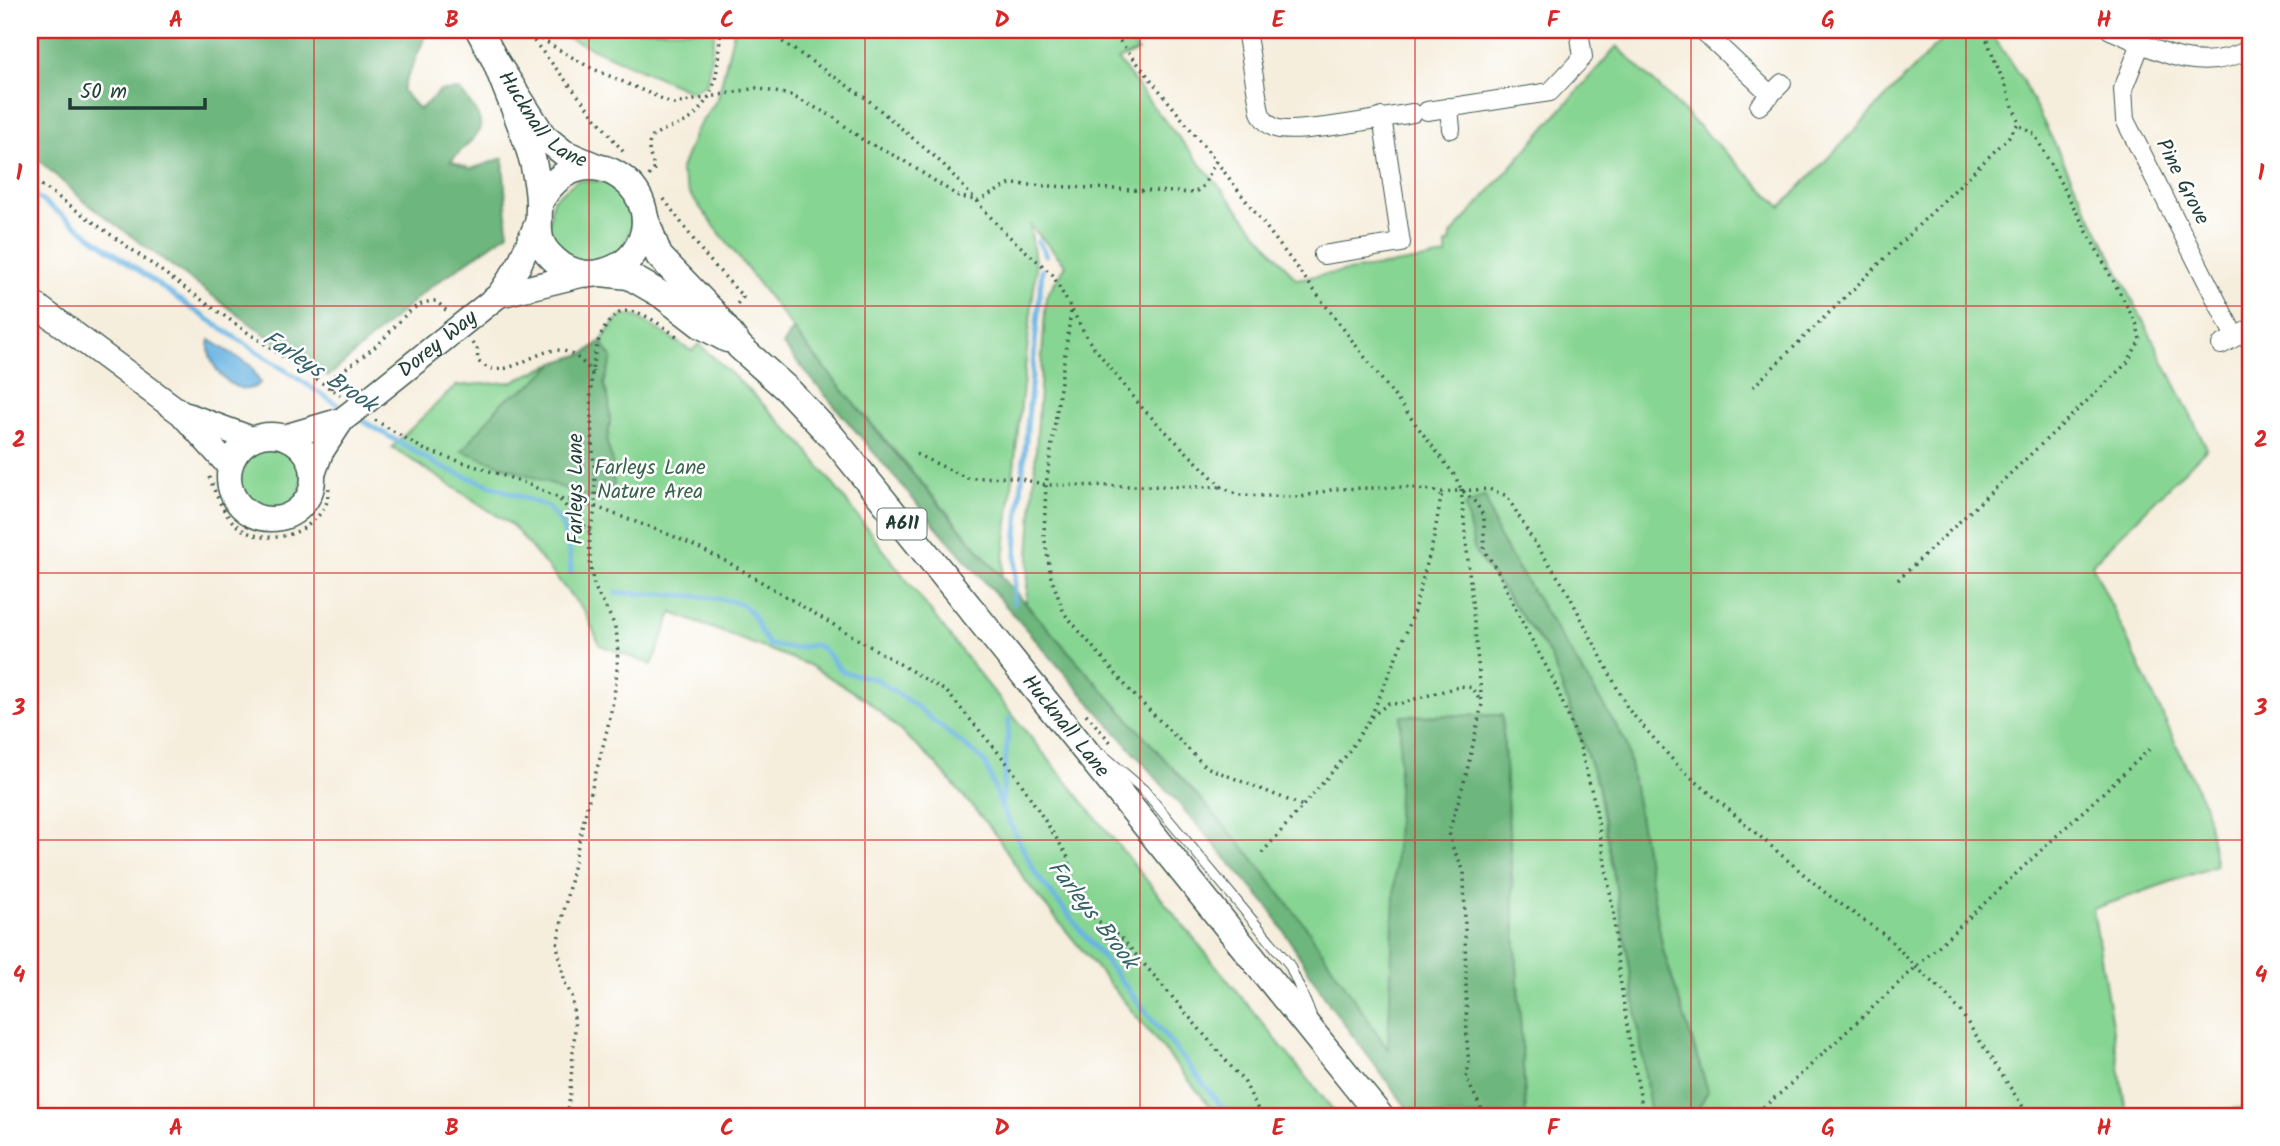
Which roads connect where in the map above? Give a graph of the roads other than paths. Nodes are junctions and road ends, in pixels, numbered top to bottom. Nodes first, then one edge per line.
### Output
1 (479, 30) edge
2 (1246, 30) edge
3 (1578, 30) edge
4 (1702, 30) edge
5 (2110, 30) edge
6 (2141, 43) junction
7 (2250, 49) edge
8 (496, 62) junction
9 (1771, 95) dead end
10 (1449, 107) junction
11 (1382, 117) junction
12 (1451, 129) dead end
13 (597, 167) junction
14 (538, 213) junction
15 (645, 218) junction
16 (1323, 255) dead end
17 (593, 274) junction
18 (499, 295) junction
19 (30, 301) edge
20 (2235, 337) edge
21 (740, 347) junction
22 (341, 408) junction
23 (181, 412) junction
24 (284, 437) junction
25 (252, 439) junction
26 (230, 467) junction
27 (313, 474) junction
28 (1380, 1116) edge

1 - 8 main road, Hucknall Lane / A611
2 - 11 street
3 - 10 street
4 - 9 street
5 - 6 street
6 - 7 street
6 - 20 street, Pine Grove
8 - 13 main road, Hucknall Lane / A611
8 - 14 main road, Hucknall Lane / A611
10 - 11 street
10 - 12 street
11 - 16 street
13 - 14 main road, Hucknall Lane
13 - 15 main road, Hucknall Lane / A611
14 - 17 main road, Hucknall Lane / A611
14 - 18 street, Dorey Way
15 - 17 main road
15 - 21 main road, Hucknall Lane / A611
17 - 18 street, Dorey Way
17 - 21 main road, Hucknall Lane / A611
18 - 22 street, Dorey Way, bridge
19 - 23 street
21 - 28 main road, Hucknall Lane / A611
22 - 24 street, Dorey Way
22 - 27 street, Dorey Way
23 - 25 street
23 - 26 street
24 - 25 street
24 - 27 street
25 - 26 street
26 - 27 street

